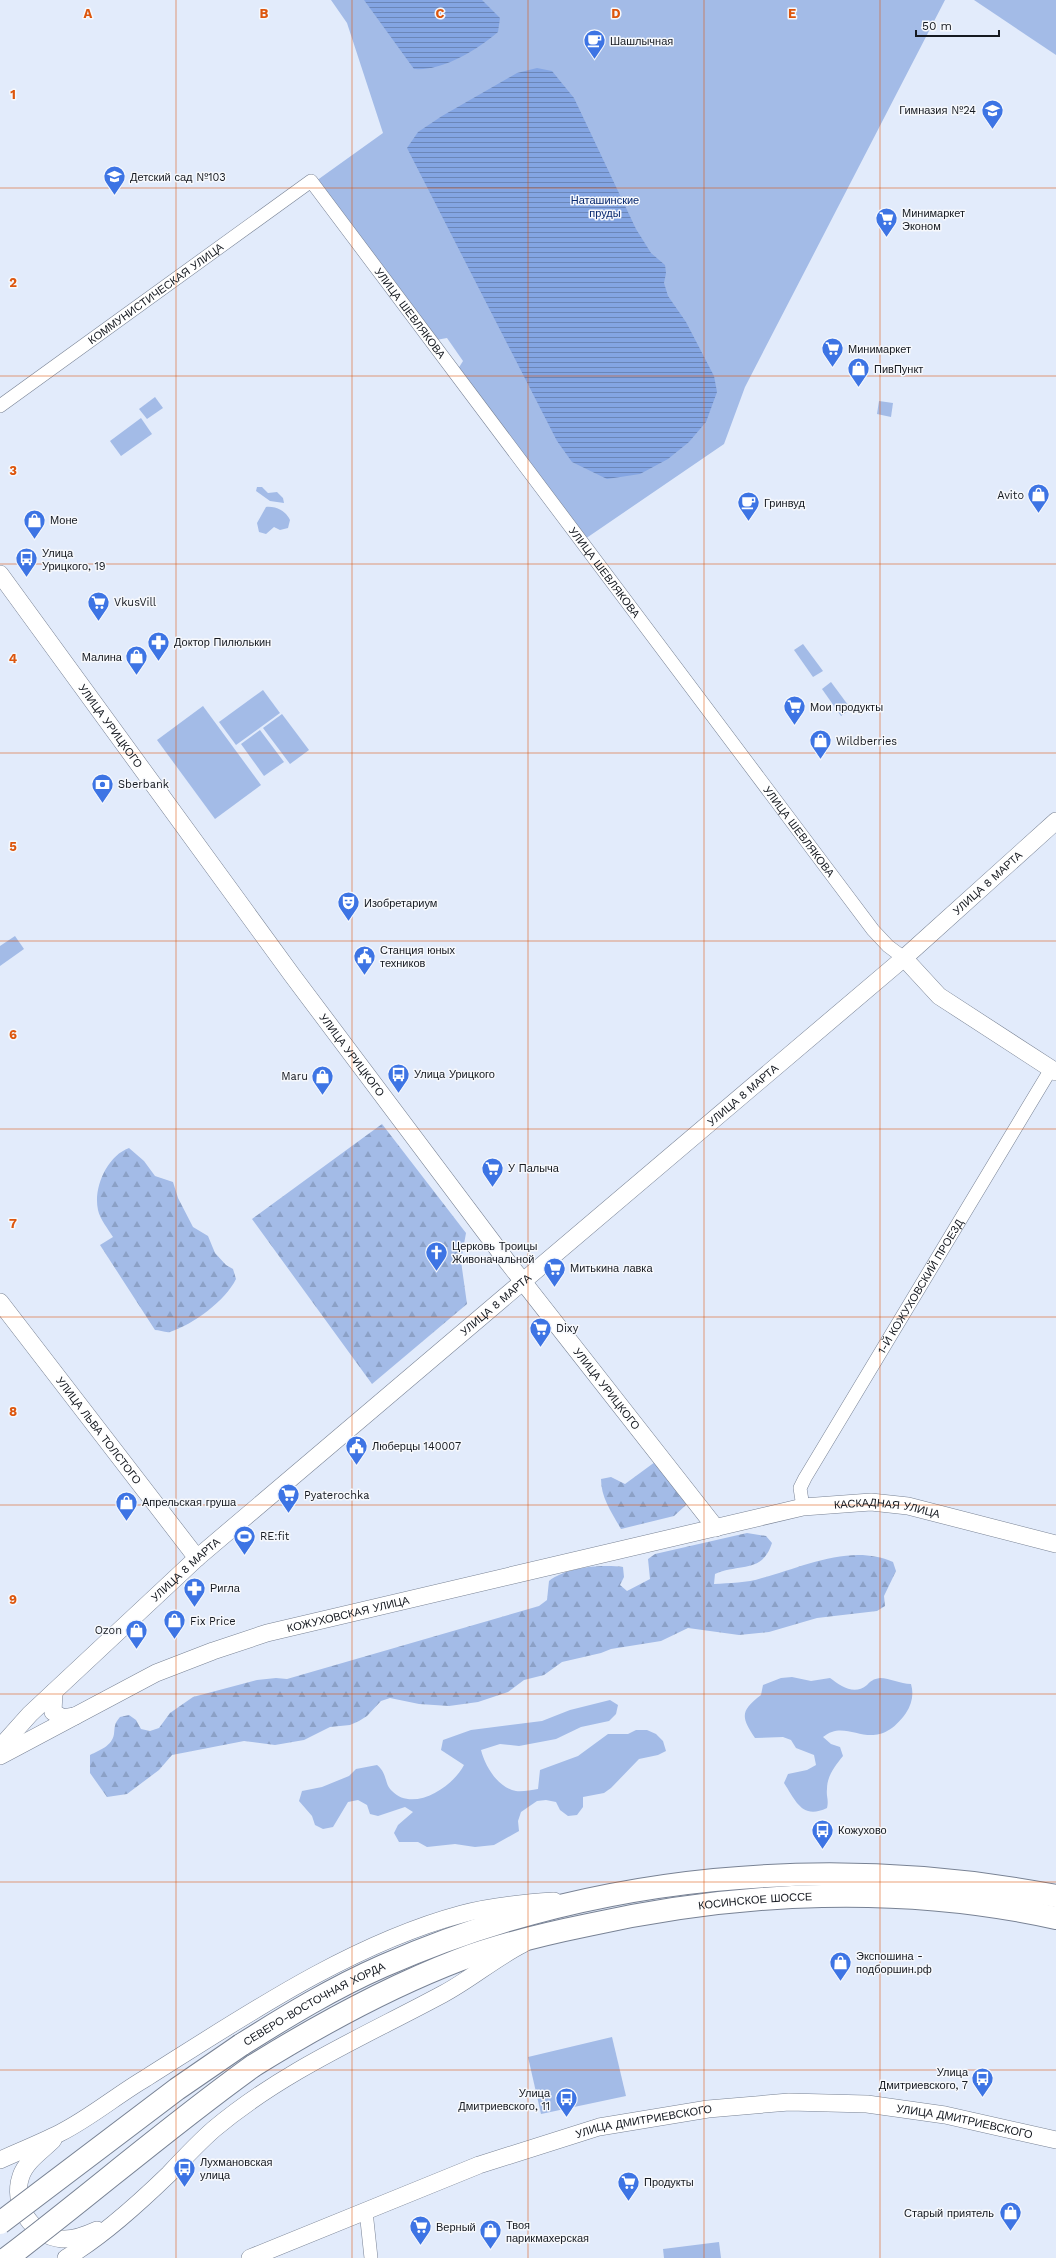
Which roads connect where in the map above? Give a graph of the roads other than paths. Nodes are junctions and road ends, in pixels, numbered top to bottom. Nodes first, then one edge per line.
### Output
1 (311, 181) joint
2 (0, 406) edge
3 (0, 574) edge
4 (1056, 821) edge
5 (904, 958) junction
6 (1054, 1070) edge
7 (524, 1281) junction
8 (0, 1302) edge
9 (803, 1506) junction
10 (716, 1528) junction
11 (1056, 1544) edge
12 (197, 1558) junction
13 (54, 1692) junction
14 (75, 1716) junction
15 (0, 1752) edge
16 (0, 1756) edge
17 (604, 1896) junction
18 (1056, 1896) edge
19 (1056, 1918) edge
20 (544, 1934) junction
21 (459, 1960) joint
22 (60, 2133) junction
23 (1056, 2140) edge
24 (0, 2146) edge
25 (29, 2147) junction
26 (0, 2160) edge
27 (366, 2211) junction
28 (0, 2223) edge
29 (112, 2224) junction
30 (7, 2258) edge
31 (66, 2258) edge
32 (250, 2258) edge
33 (371, 2258) edge

1 - 2 street, КОММУНИСТИЧЕСКАЯ УЛИЦА
1 - 5 street, УЛИЦА ШЕВЛЯКОВА
3 - 7 street, УЛИЦА УРИЦКОГО
4 - 5 street, УЛИЦА 8 МАРТА
5 - 6 street
5 - 7 street, УЛИЦА 8 МАРТА
6 - 9 street, 1-Й КОЖУХОВСКИЙ ПРОЕЗД
7 - 10 street, УЛИЦА УРИЦКОГО
7 - 12 street, УЛИЦА 8 МАРТА
8 - 12 street, УЛИЦА ЛЬВА ТОЛСТОГО
9 - 10 street, КАСКАДНАЯ УЛИЦА
9 - 11 street, КАСКАДНАЯ УЛИЦА
10 - 14 street, КОЖУХОВСКАЯ УЛИЦА
12 - 13 street, УЛИЦА 8 МАРТА
13 - 14 street
13 - 15 street, УЛИЦА 8 МАРТА
14 - 16 street, КОЖУХОВСКАЯ УЛИЦА
17 - 18 highway
17 - 22 street
17 - 28 highway, СЕВЕРО-ВОСТОЧНАЯ ХОРДА, bridge
19 - 20 highway, КОСИНСКОЕ ШОССЕ
20 - 21 highway, КОСИНСКОЕ ШОССЕ
20 - 29 street
21 - 30 highway, СЕВЕРО-ВОСТОЧНАЯ ХОРДА, bridge
22 - 25 street
22 - 29 street
23 - 27 street, УЛИЦА ДМИТРИЕВСКОГО
24 - 25 street
25 - 26 street
27 - 32 street, УЛИЦА ДМИТРИЕВСКОГО
27 - 33 street
29 - 31 street

